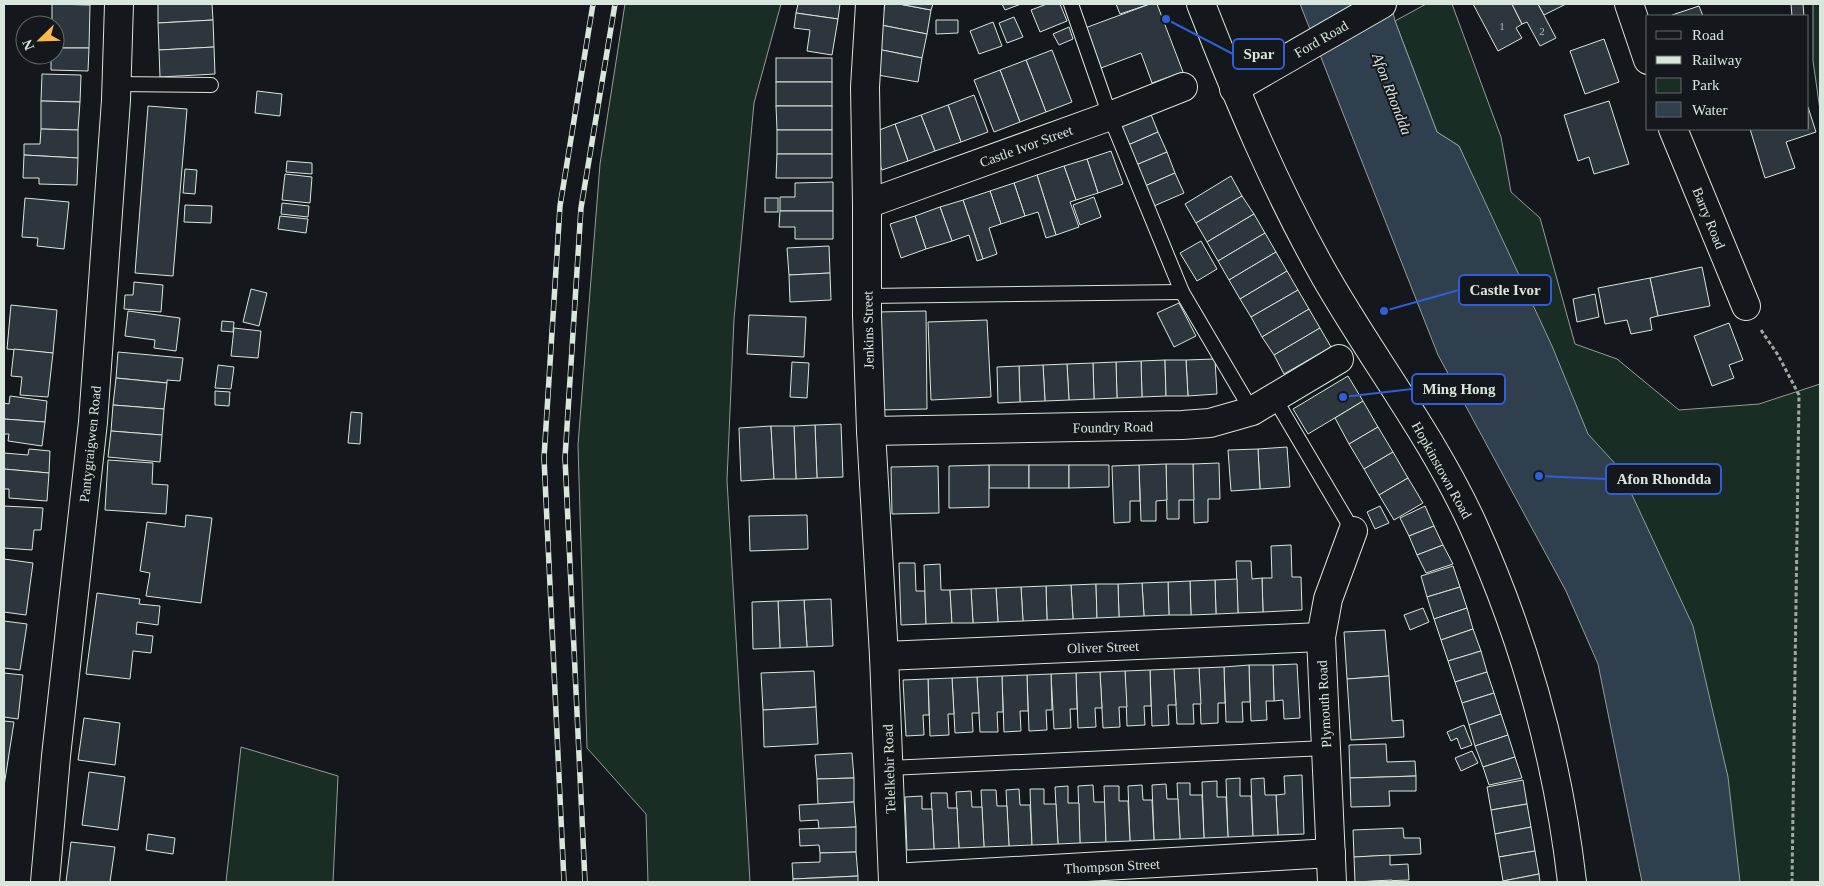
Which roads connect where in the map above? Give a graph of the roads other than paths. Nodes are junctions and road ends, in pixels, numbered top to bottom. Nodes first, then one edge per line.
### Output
1 (118, 4) edge
2 (870, 4) edge
3 (1071, 4) edge
4 (1201, 4) edge
5 (1382, 4) edge
6 (1629, 4) edge
7 (1646, 54) edge
8 (117, 84) junction
9 (211, 85) dead end
10 (1183, 86) dead end
11 (1234, 89) junction
12 (1110, 116) junction
13 (1673, 130) edge
14 (867, 204) junction
15 (1182, 292) junction
16 (867, 296) junction
17 (1746, 306) road end
18 (1339, 359) dead end
19 (1263, 405) junction
20 (871, 431) junction
21 (1353, 531) joint
22 (1321, 637) junction
23 (884, 656) junction
24 (1326, 748) junction
25 (889, 768) junction
26 (1331, 853) junction
27 (893, 880) edge
28 (45, 882) edge
29 (1332, 882) edge
30 (1572, 882) edge

1 - 8 street, Pantygraigwen Road
2 - 14 street, Jenkins Street
3 - 12 lane
4 - 11 street, Hopkinstown Road
5 - 11 street, Ford Road
6 - 7 street
8 - 9 lane
8 - 28 street, Pantygraigwen Road
10 - 12 street, Castle Ivor Street
11 - 30 street, Hopkinstown Road
12 - 14 street, Castle Ivor Street
12 - 15 lane
13 - 17 street, Barry Road
14 - 16 street, Jenkins Street
15 - 16 lane
15 - 19 lane
16 - 20 street, Jenkins Street
18 - 19 street, Foundry Road
19 - 20 street, Foundry Road
19 - 21 lane
20 - 23 street, Jenkins Street
21 - 22 street, Plymouth Road
22 - 23 street, Oliver Street
22 - 24 street, Plymouth Road
23 - 25 street, Telelkebir Road
24 - 25 lane
24 - 26 street, Plymouth Road
25 - 27 street, Telelkebir Road
26 - 27 street, Thompson Street
26 - 29 street, Plymouth Road

